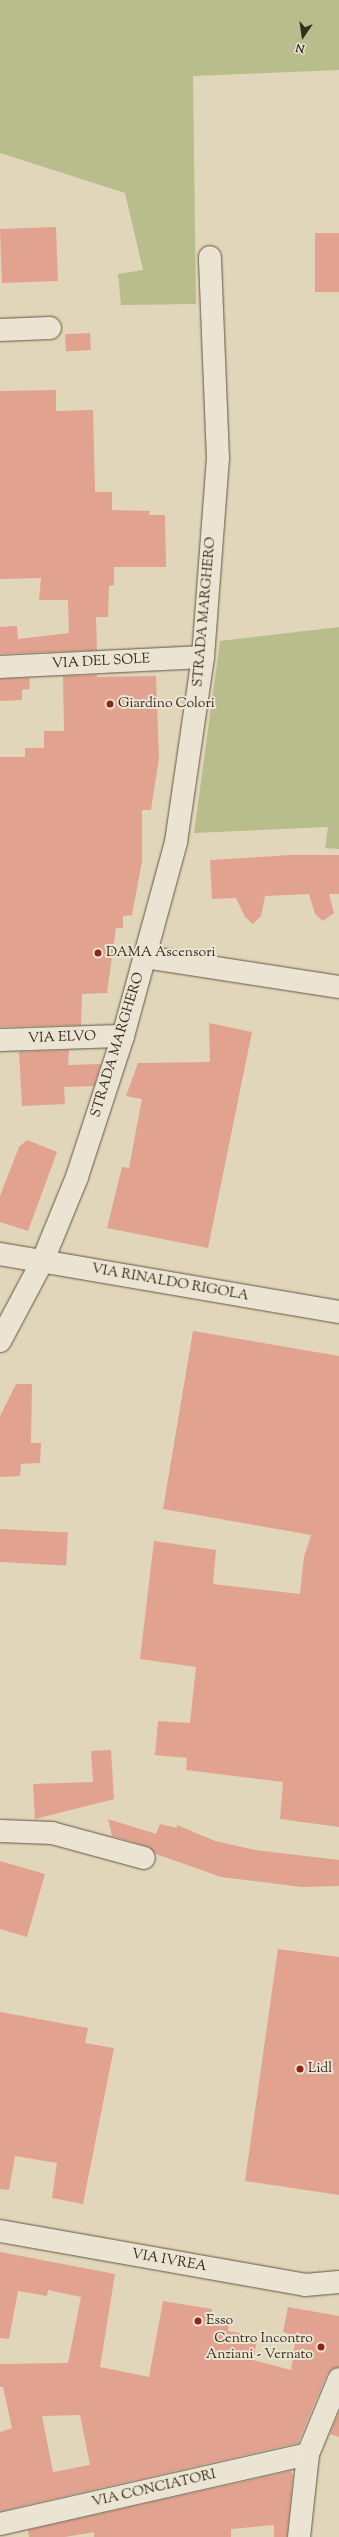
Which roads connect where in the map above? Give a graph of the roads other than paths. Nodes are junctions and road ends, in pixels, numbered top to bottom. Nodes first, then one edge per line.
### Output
1 (210, 257) dead end
2 (50, 328) dead end
3 (0, 330) edge
4 (203, 657) junction
5 (0, 667) edge
6 (145, 957) junction
7 (339, 988) edge
8 (123, 1036) junction
9 (0, 1040) edge
10 (0, 1254) edge
11 (42, 1260) junction
12 (339, 1312) edge
13 (0, 1341) edge
14 (0, 1831) edge
15 (144, 1858) dead end
16 (0, 2231) edge
17 (339, 2282) edge
18 (339, 2379) edge
19 (308, 2454) junction
20 (11, 2527) edge
21 (299, 2537) edge

1 - 4 street, STRADA MARGHERO
2 - 3 street
4 - 5 street, VIA DEL SOLE
4 - 6 street, STRADA MARGHERO
6 - 7 street
6 - 8 street, STRADA MARGHERO
8 - 9 street, VIA ELVO
8 - 11 street, STRADA MARGHERO
10 - 11 street, VIA RINALDO RIGOLA
11 - 12 street, VIA RINALDO RIGOLA
11 - 13 street, STRADA MARGHERO
14 - 15 street
16 - 17 street, VIA IVREA
18 - 19 street
19 - 20 street, VIA CONCIATORI
19 - 21 street

